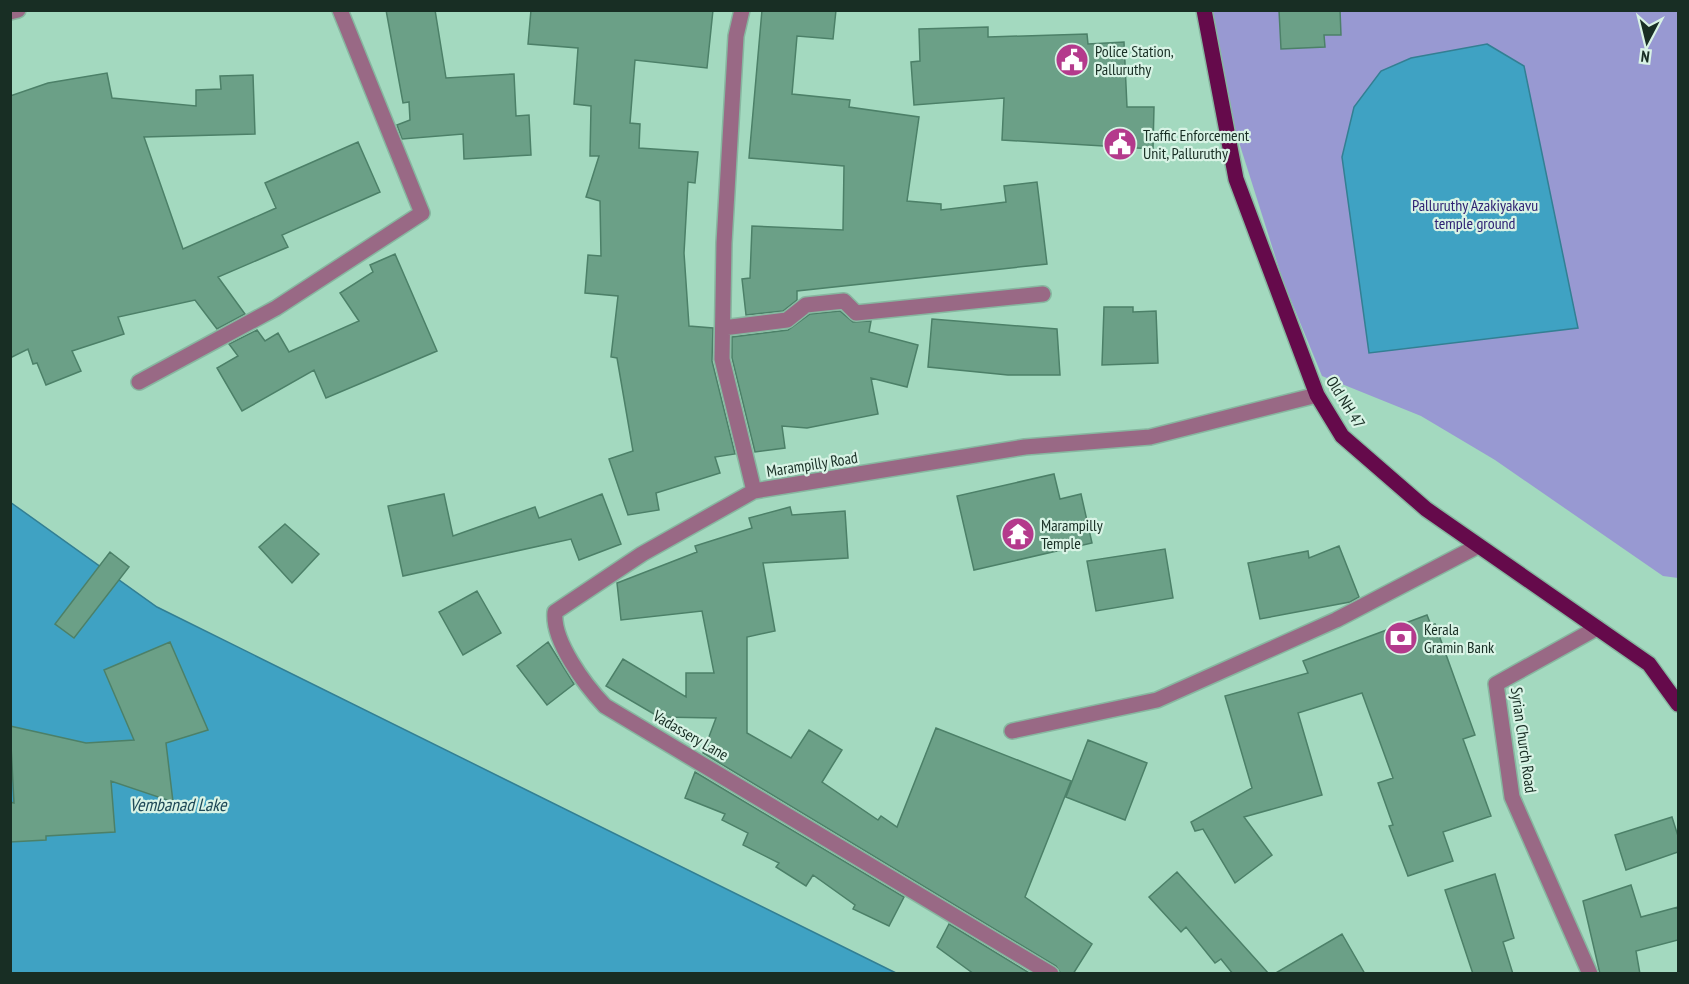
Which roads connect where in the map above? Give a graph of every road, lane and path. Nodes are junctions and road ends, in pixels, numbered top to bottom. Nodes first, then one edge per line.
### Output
1 (18, 10) edge
2 (340, 10) edge
3 (742, 10) edge
4 (1204, 10) edge
5 (10, 12) edge
6 (1043, 294) dead end
7 (723, 328) junction
8 (139, 381) dead end
9 (1317, 395) junction
10 (754, 491) junction
11 (1478, 546) junction
12 (1598, 628) junction
13 (1678, 704) edge
14 (1012, 731) dead end
15 (1051, 974) edge
16 (1590, 974) edge

1 - 5 street
2 - 8 street
3 - 7 street, Marampilly Road
4 - 9 main road, Old NH 47
6 - 7 street
7 - 10 street, Marampilly Road
9 - 10 street, Marampilly Road
9 - 11 main road, Old NH 47
10 - 15 street, Vadassery Lane
11 - 12 main road, Old NH 47
11 - 14 street
12 - 13 main road, Old NH 47
12 - 16 street, Syrian Church Road

